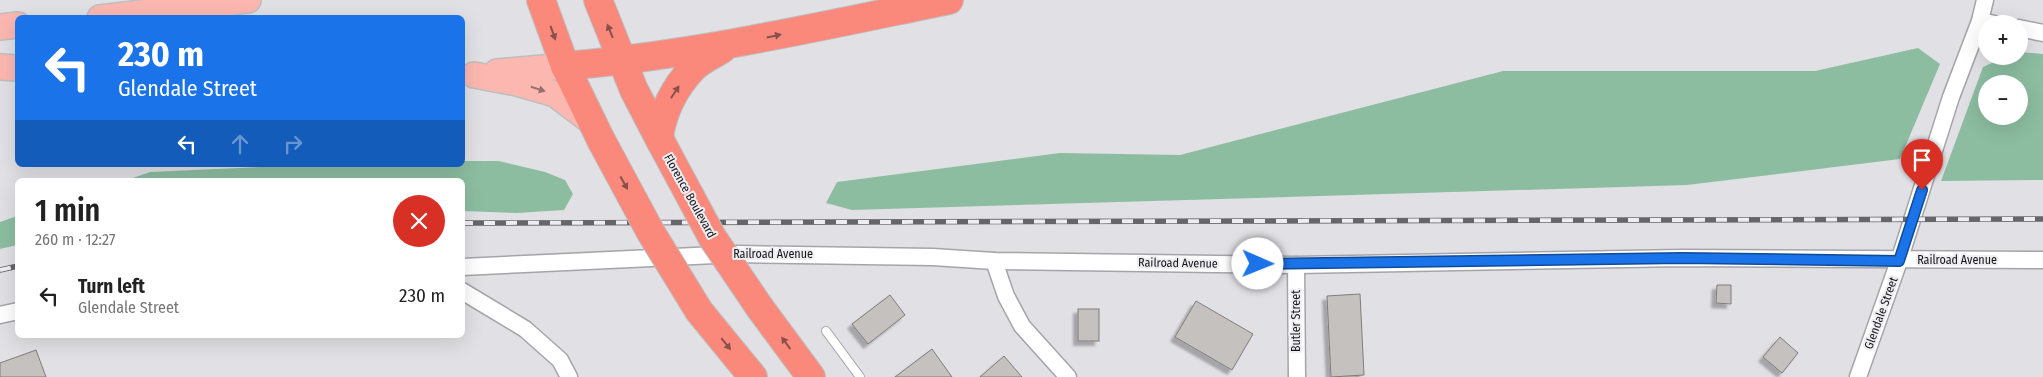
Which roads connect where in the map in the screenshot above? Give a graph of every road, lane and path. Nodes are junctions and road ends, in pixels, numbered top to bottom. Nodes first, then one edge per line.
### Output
1 (248, 0) edge
2 (541, 0) edge
3 (598, 0) edge
4 (949, 0) edge
5 (1985, 0) edge
6 (125, 15) edge
7 (1987, 15) edge
8 (15, 25) edge
9 (0, 27) edge
10 (2028, 30) edge
11 (2043, 33) edge
12 (1978, 42) edge
13 (727, 46) junction
14 (622, 62) junction
15 (566, 66) junction
16 (0, 67) edge
17 (15, 68) edge
18 (468, 75) edge
19 (596, 131) junction
20 (660, 140) junction
21 (2043, 260) edge
22 (994, 261) junction
23 (1899, 261) junction
24 (1296, 265) junction
25 (465, 267) edge
26 (465, 293) edge
27 (15, 312) edge
28 (0, 315) edge
29 (826, 331) dead end
30 (568, 377) edge
31 (753, 377) edge
32 (811, 377) edge
33 (860, 377) edge
34 (1068, 377) edge
35 (1297, 377) edge
36 (1858, 377) edge

1 - 6 main road
2 -> 15 highway
14 -> 3 highway, Florence Boulevard
13 -> 4 highway
5 - 7 street, Glendale Street
8 - 9 main road
10 - 11 street
12 - 23 street, Glendale Street
13 - 14 highway
20 -> 13 highway
14 - 15 highway
14 - 20 highway, Florence Boulevard
15 - 18 main road
15 - 19 highway
16 - 17 main road
18 -> 19 main road
19 -> 31 highway, bridge
32 -> 20 highway, Florence Boulevard, bridge
21 - 23 street, Railroad Avenue
22 - 24 street, Railroad Avenue
22 - 25 street, Railroad Avenue
22 - 34 street
23 - 24 street, Railroad Avenue
23 - 36 street, Glendale Street
24 - 35 street, Butler Street
26 - 30 street
27 - 28 street
29 - 33 lane

